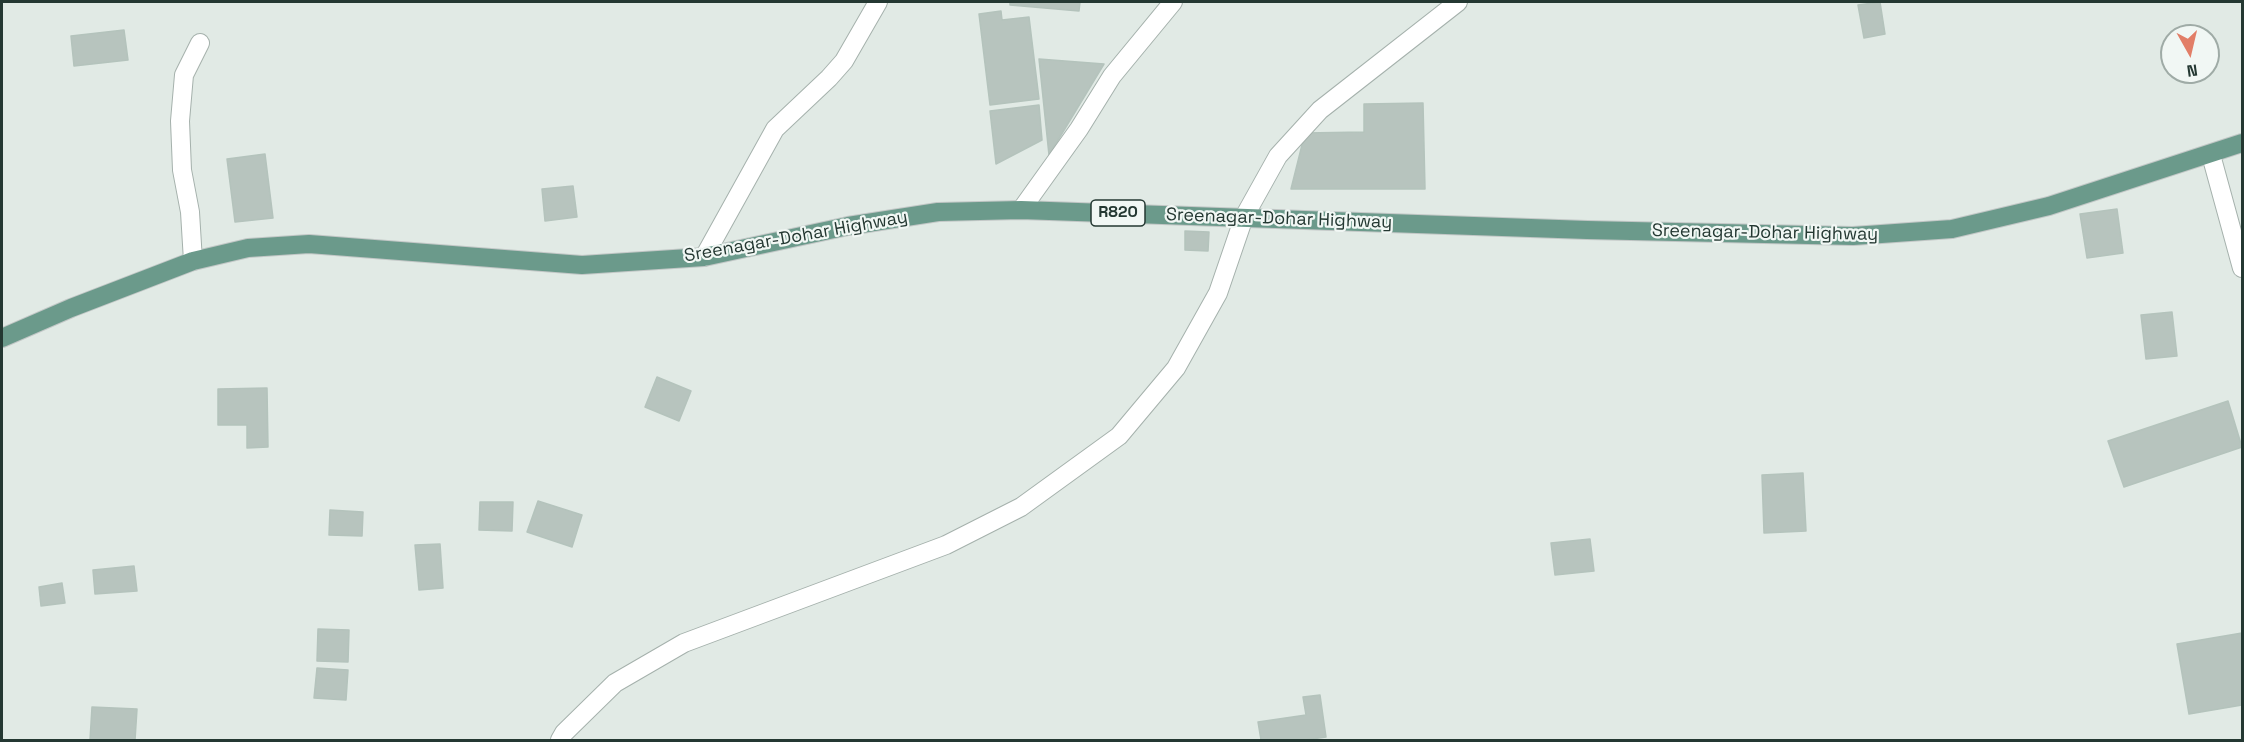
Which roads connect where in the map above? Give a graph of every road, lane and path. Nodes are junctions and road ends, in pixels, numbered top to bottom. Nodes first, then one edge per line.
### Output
1 (878, 2) edge
2 (1173, 2) edge
3 (1458, 2) edge
4 (200, 43) dead end
5 (2242, 143) edge
6 (2211, 155) junction
7 (1021, 210) junction
8 (1244, 217) junction
9 (704, 257) junction
10 (193, 261) junction
11 (2242, 268) edge
12 (2, 338) edge
13 (560, 741) edge

1 - 9 street
2 - 7 street
3 - 8 street
4 - 10 street
5 - 6 main road, Sreenagar-Dohar Highway / R820
6 - 8 main road, Sreenagar-Dohar Highway / R820
6 - 11 street
7 - 8 main road, Sreenagar-Dohar Highway / R820
7 - 9 main road, Sreenagar-Dohar Highway / R820
8 - 13 street
9 - 10 main road, Sreenagar-Dohar Highway / R820
10 - 12 main road, Sreenagar-Dohar Highway / R820

